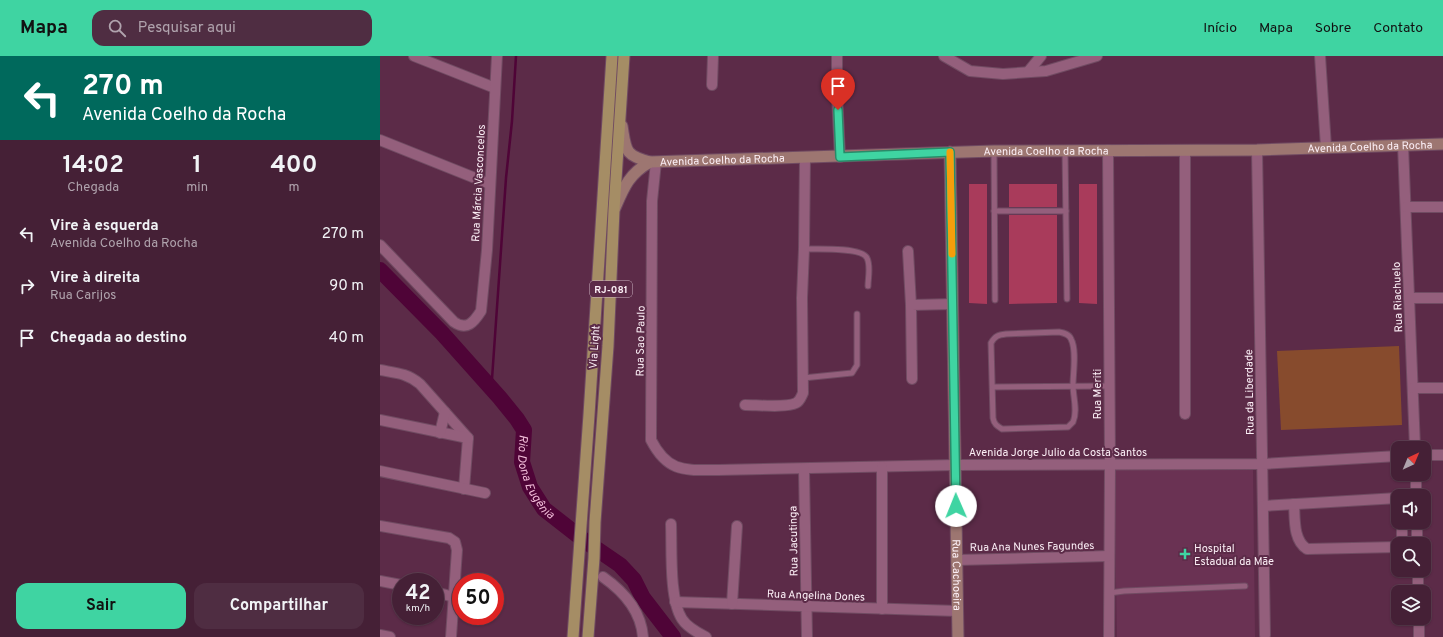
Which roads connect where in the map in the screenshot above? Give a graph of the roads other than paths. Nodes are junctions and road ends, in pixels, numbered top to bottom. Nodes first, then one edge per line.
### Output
1 (414, 56) edge
2 (497, 56) edge
3 (612, 56) edge
4 (624, 56) edge
5 (713, 56) edge
6 (837, 56) edge
7 (944, 56) edge
8 (1041, 56) edge
9 (1098, 56) edge
10 (1320, 56) edge
11 (1028, 72) junction
12 (712, 85) dead end
13 (495, 88) junction
14 (620, 116) junction
15 (380, 140) edge
16 (1443, 144) edge
17 (1403, 145) junction
18 (1326, 147) junction
19 (1066, 150) junction
20 (1108, 150) junction
21 (1257, 150) junction
22 (994, 151) junction
23 (1185, 151) junction
24 (950, 152) junction
25 (840, 157) junction
26 (805, 158) junction
27 (653, 162) junction
28 (490, 184) junction
29 (1406, 207) junction
30 (1443, 207) edge
31 (614, 210) junction
32 (994, 211) junction
33 (1066, 211) junction
34 (380, 245) edge
35 (804, 249) junction
36 (908, 251) dead end
37 (868, 286) dead end
38 (1067, 298) dead end
39 (1409, 298) junction
40 (1443, 298) edge
41 (995, 300) dead end
42 (953, 304) junction
43 (911, 305) junction
44 (857, 314) dead end
45 (380, 370) edge
46 (803, 378) junction
47 (912, 379) dead end
48 (1073, 386) junction
49 (1109, 386) junction
50 (993, 387) junction
51 (1413, 388) junction
52 (1443, 388) edge
53 (745, 406) dead end
54 (445, 412) junction
55 (1185, 414) dead end
56 (380, 420) edge
57 (440, 433) junction
58 (468, 438) junction
59 (1415, 441) edge
60 (1431, 455) edge
61 (1443, 455) edge
62 (1391, 456) edge
63 (1110, 464) junction
64 (1262, 464) junction
65 (955, 465) junction
66 (882, 466) junction
67 (804, 469) junction
68 (718, 470) joint
69 (380, 471) edge
70 (464, 489) junction
71 (485, 493) dead end
72 (1391, 498) edge
73 (1294, 504) junction
74 (1263, 506) junction
75 (671, 524) dead end
76 (380, 526) edge
77 (737, 526) dead end
78 (1402, 530) dead end
79 (1402, 537) edge
80 (1391, 547) edge
81 (1109, 556) junction
82 (957, 560) junction
83 (456, 573) edge
84 (603, 576) dead end
85 (380, 581) edge
86 (392, 583) edge
87 (1245, 586) dead end
88 (1109, 593) junction
89 (675, 602) junction
90 (732, 604) junction
91 (806, 606) junction
92 (882, 608) junction
93 (958, 611) junction
94 (452, 624) edge
95 (1419, 625) edge
96 (380, 635) edge
97 (1265, 635) dead end
98 (390, 637) edge
99 (451, 637) edge
100 (573, 637) edge
101 (588, 637) edge
102 (643, 637) edge
103 (706, 637) edge
104 (806, 637) edge
105 (958, 637) edge
106 (1109, 637) edge
107 (1420, 637) edge

1 - 13 street
2 - 13 street, Rua Márcia Vasconcelos
3 - 100 main road, Via Light / RJ-081
4 - 14 main road, Via Light / RJ-081
5 - 12 street
6 - 25 street
7 - 11 street
8 - 11 street
9 - 11 street
10 - 18 street
13 - 28 street, Rua Márcia Vasconcelos
14 - 27 main road, Avenida Coelho da Rocha
14 - 31 main road, Via Light / RJ-081
15 - 28 street
16 - 17 main road, Avenida Coelho da Rocha
17 - 18 main road, Avenida Coelho da Rocha
17 - 29 street, Rua Riachuelo
18 - 21 main road, Avenida Coelho da Rocha
19 - 20 main road, Avenida Coelho da Rocha
19 - 22 main road, Avenida Coelho da Rocha
19 - 33 lane
20 - 23 main road, Avenida Coelho da Rocha
20 - 49 street, Rua Meriti
21 - 23 main road, Avenida Coelho da Rocha
21 - 64 street, Rua da Liberdade
22 - 24 main road, Avenida Coelho da Rocha
22 - 32 lane
23 - 55 street
24 - 25 main road, Avenida Coelho da Rocha
24 - 42 main road, Rua Cachoeira
25 - 26 main road, Avenida Coelho da Rocha
26 - 27 main road, Avenida Coelho da Rocha
26 - 35 street
27 - 31 main road, Avenida Coelho da Rocha
27 - 68 street, Rua Sao Paulo
28 - 34 street, Rua Márcia Vasconcelos
29 - 30 street
29 - 39 street, Rua Riachuelo
31 - 101 main road, Via Light / RJ-081
32 - 33 lane
32 - 41 lane
33 - 38 lane
35 - 37 lane
35 - 46 street
36 - 43 street
39 - 40 street
39 - 51 street, Rua Riachuelo
42 - 43 street
42 - 65 main road, Rua Cachoeira
43 - 47 street
44 - 46 lane
45 - 54 street
46 - 53 street
48 - 49 lane
48 - 50 lane
48 - 50 lane
48 - 50 lane
49 - 63 street, Rua Meriti
51 - 52 street
51 - 59 street, Rua Riachuelo
54 - 57 street
54 - 58 street
56 - 57 street
57 - 58 street
58 - 70 street
60 - 61 street
62 - 64 street, Avenida Jorge Julio da Costa Santos
63 - 64 street, Avenida Jorge Julio da Costa Santos
63 - 65 street, Avenida Jorge Julio da Costa Santos
63 - 81 street, Rua Meriti
64 - 74 street, Rua da Liberdade
65 - 66 street, Avenida Jorge Julio da Costa Santos
65 - 82 main road, Rua Cachoeira
66 - 67 street, Avenida Jorge Julio da Costa Santos
66 - 92 street
67 - 68 street, Avenida Jorge Julio da Costa Santos
67 - 91 street, Rua Jacutinga
69 - 70 street
70 - 71 street
72 - 73 street
73 - 74 street
73 - 80 street
74 - 97 street, Rua da Liberdade
75 - 89 street
76 - 83 street
77 - 90 street
78 - 79 street
81 - 82 street, Rua Ana Nunes Fagundes
81 - 88 street, Rua Meriti
82 - 93 main road, Rua Cachoeira
84 - 102 street
85 - 86 street
87 - 88 lane
88 - 106 street, Rua Meriti
89 - 90 street, Rua Angelina Dones
89 - 103 street
90 - 91 street, Rua Angelina Dones
91 - 92 street, Rua Angelina Dones
91 - 104 street, Rua Jacutinga
92 - 93 street, Rua Angelina Dones
93 - 105 main road, Rua Cachoeira
94 - 99 street
95 - 107 street
96 - 98 street

